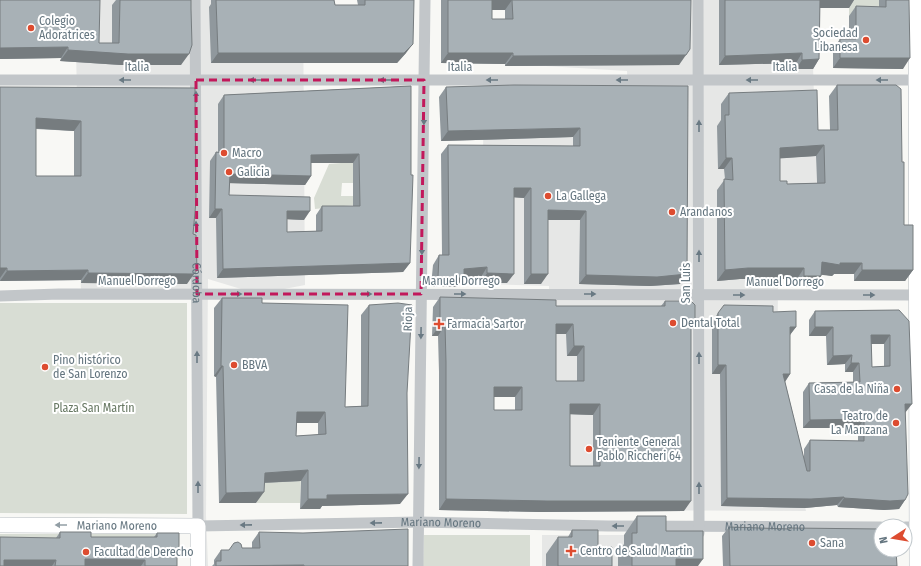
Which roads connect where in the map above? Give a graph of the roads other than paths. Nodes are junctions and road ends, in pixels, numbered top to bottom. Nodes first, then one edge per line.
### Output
1 (195, 0) edge
2 (425, 0) edge
3 (698, 0) edge
4 (916, 0) edge
5 (0, 80) edge
6 (196, 80) junction
7 (424, 80) junction
8 (698, 80) junction
9 (919, 80) edge
10 (197, 294) junction
11 (421, 294) junction
12 (700, 295) junction
13 (919, 295) edge
14 (0, 296) edge
15 (418, 522) junction
16 (0, 525) edge
17 (198, 526) junction
18 (699, 526) junction
19 (873, 527) edge
20 (914, 527) edge
21 (699, 542) edge
22 (198, 566) edge
23 (418, 566) edge
24 (917, 566) edge

1 - 6 street, Córdoba
2 - 7 street, Rioja
3 - 8 street, San Luis
4 - 9 main road
6 -> 5 street, Italia
7 -> 6 street, Italia
10 -> 6 street, Córdoba
8 -> 7 street, Italia
7 -> 11 street, Rioja
9 -> 8 street, Italia
12 -> 8 street, San Luis
9 - 13 main road
10 -> 11 street, Manuel Dorrego
10 - 14 street, Manuel Dorrego
17 -> 10 street, Córdoba
11 -> 12 street, Manuel Dorrego
11 -> 15 street, Rioja
12 -> 13 street, Manuel Dorrego
18 -> 12 street, San Luis
13 - 20 main road
15 -> 17 street, Mariano Moreno
18 -> 15 street, Mariano Moreno
15 - 23 street, Rioja
17 -> 16 main road, Mariano Moreno
17 - 22 main road, Córdoba
18 - 19 street, Mariano Moreno
18 - 21 street, San Luis
20 - 24 main road

